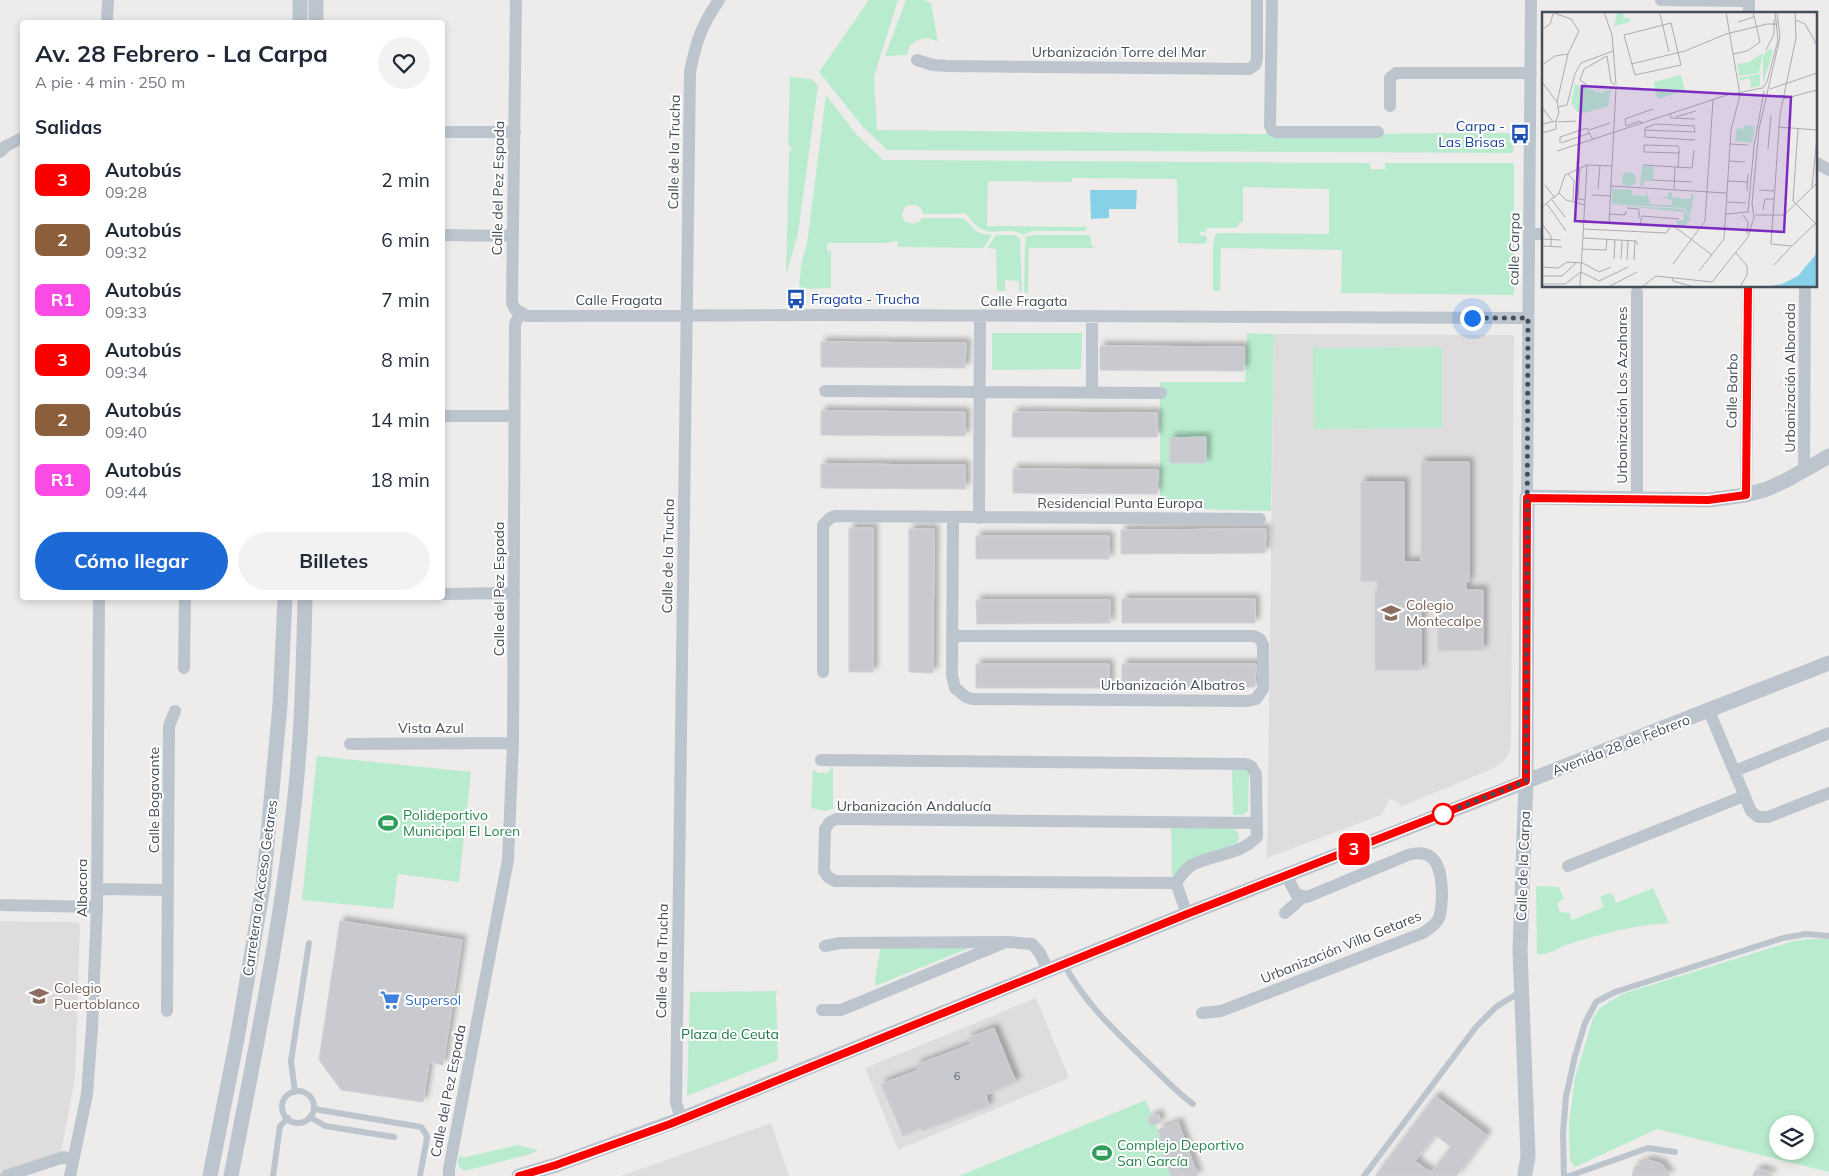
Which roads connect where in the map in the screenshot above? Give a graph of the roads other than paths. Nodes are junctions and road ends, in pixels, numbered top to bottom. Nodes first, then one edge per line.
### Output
1 (108, 0) edge
2 (300, 0) edge
3 (316, 0) edge
4 (516, 0) edge
5 (719, 0) edge
6 (1257, 0) edge
7 (1272, 0) edge
8 (1531, 0) edge
9 (1661, 0) edge
10 (1749, 5) edge
11 (107, 20) edge
12 (300, 20) edge
13 (316, 20) edge
14 (917, 60) dead end
15 (1531, 73) junction
16 (1390, 106) dead end
17 (445, 132) edge
18 (514, 132) junction
19 (1378, 132) dead end
20 (20, 139) edge
21 (0, 152) edge
22 (1816, 163) edge
23 (1829, 170) edge
24 (1530, 234) junction
25 (1542, 234) edge
26 (445, 235) edge
27 (512, 236) junction
28 (1748, 288) edge
29 (1805, 288) edge
30 (1637, 292) dead end
31 (520, 313) junction
32 (686, 315) junction
33 (980, 316) junction
34 (1092, 316) junction
35 (1528, 318) junction
36 (825, 391) dead end
37 (980, 391) junction
38 (1092, 392) junction
39 (1161, 393) dead end
40 (445, 416) edge
41 (514, 416) junction
42 (1829, 456) edge
43 (1804, 470) junction
44 (1746, 495) junction
45 (1527, 498) junction
46 (1637, 498) junction
47 (953, 518) junction
48 (979, 518) junction
49 (1260, 519) dead end
50 (445, 594) edge
51 (514, 594) junction
52 (99, 600) edge
53 (185, 600) edge
54 (285, 600) edge
55 (305, 600) edge
56 (952, 636) junction
57 (1829, 663) edge
58 (184, 668) dead end
59 (823, 672) dead end
60 (175, 711) dead end
61 (1709, 711) junction
62 (1829, 732) edge
63 (513, 742) junction
64 (350, 744) dead end
65 (821, 760) dead end
66 (1734, 771) junction
67 (1526, 781) junction
68 (1829, 793) edge
69 (1744, 796) junction
70 (1256, 823) junction
71 (1568, 866) dead end
72 (1286, 875) junction
73 (1176, 883) junction
74 (96, 889) junction
75 (168, 890) junction
76 (1303, 897) junction
77 (0, 905) edge
78 (97, 908) junction
79 (1285, 913) dead end
80 (1187, 914) junction
81 (1829, 936) edge
82 (1008, 942) junction
83 (309, 943) dead end
84 (825, 946) dead end
85 (1064, 964) junction
86 (1048, 971) junction
87 (1521, 992) junction
88 (822, 1010) dead end
89 (167, 1012) dead end
90 (1202, 1013) dead end
91 (295, 1092) junction
92 (1193, 1104) dead end
93 (314, 1108) junction
94 (310, 1117) junction
95 (288, 1118) junction
96 (681, 1119) junction
97 (394, 1137) dead end
98 (1675, 1152) dead end
99 (73, 1159) junction
100 (1524, 1175) edge
101 (6, 1176) edge
102 (70, 1176) edge
103 (210, 1176) edge
104 (231, 1176) edge
105 (273, 1176) edge
106 (420, 1176) edge
107 (449, 1176) edge
108 (519, 1176) edge
109 (1364, 1176) edge
110 (1564, 1176) edge
111 (1569, 1176) edge

1 - 11 street
2 - 12 street
3 - 13 street
4 - 18 street, Calle del Pez Espada
5 - 32 street, Calle de la Trucha
6 - 14 street, Urbanización Torre del Mar
7 - 19 street
8 - 15 street, calle Carpa
9 - 10 street
15 - 16 street
15 - 24 street, calle Carpa
17 - 18 street
18 - 27 street, Calle del Pez Espada
20 - 21 street
22 - 23 street
24 - 25 street
24 - 35 street, calle Carpa
26 - 27 street
27 - 31 street, Calle del Pez Espada
28 - 44 street, Calle Barbo
29 - 43 street, Urbanización Alborada
30 - 46 street, Urbanización Los Azahares
31 - 32 street, Calle Fragata
31 - 41 street, Calle del Pez Espada
32 - 33 street, Calle Fragata
32 - 96 street, Calle de la Trucha
33 - 34 street, Calle Fragata
33 - 37 street
34 - 35 street, Calle Fragata
34 - 38 street
35 - 45 street, calle Carpa
36 - 37 street
37 - 38 street
37 - 48 street
38 - 39 street
40 - 41 street
41 - 51 street, Calle del Pez Espada
42 - 43 street
43 - 44 street
44 - 46 street
45 - 46 street
45 - 67 street, Calle de la Carpa
47 - 48 street, Residencial Punta Europa
47 - 56 street, Urbanización Albatros
47 - 59 street, Residencial Punta Europa
48 - 49 street, Residencial Punta Europa
50 - 51 street
51 - 63 street, Calle del Pez Espada
52 - 74 street, Albacora
53 - 58 street
54 - 103 street, Carretera a Acceso Getares
55 - 104 street, Carretera a Acceso Getares
56 - 56 street, Urbanización Albatros
57 - 61 street, Avenida 28 de Febrero
60 - 75 street, Calle Bogavante
61 - 66 street
61 - 67 street, Avenida 28 de Febrero
62 - 66 street
63 - 64 street, Vista Azul
63 - 107 street, Calle del Pez Espada
65 - 70 street
66 - 69 street
67 - 72 street, Avenida 28 de Febrero
67 - 87 street, Calle de la Carpa
68 - 69 street
69 - 71 street
70 - 73 street
70 - 73 street, Urbanización Andalucía
72 - 76 street
72 - 80 street, Avenida 28 de Febrero
73 - 80 street
74 - 75 street
74 - 78 street, Albacora
75 - 89 street, Calle Bogavante
76 - 79 street, Urbanización Villa Getares
76 - 90 street, Urbanización Villa Getares
77 - 78 street
78 - 99 street, Albacora
80 - 85 street, Avenida 28 de Febrero
81 - 110 lane
82 - 84 street
82 - 86 street
82 - 88 street
83 - 91 lane
85 - 86 street, Avenida 28 de Febrero
85 - 92 lane
86 - 96 street, Avenida 28 de Febrero
87 - 100 street, Calle de la Carpa
87 - 109 lane
91 - 93 lane
91 - 95 lane
93 - 94 lane
93 - 106 lane
94 - 95 lane
94 - 97 lane
95 - 105 lane
96 - 108 street, Avenida 28 de Febrero
98 - 111 lane
99 - 101 street
99 - 102 street, Albacora

